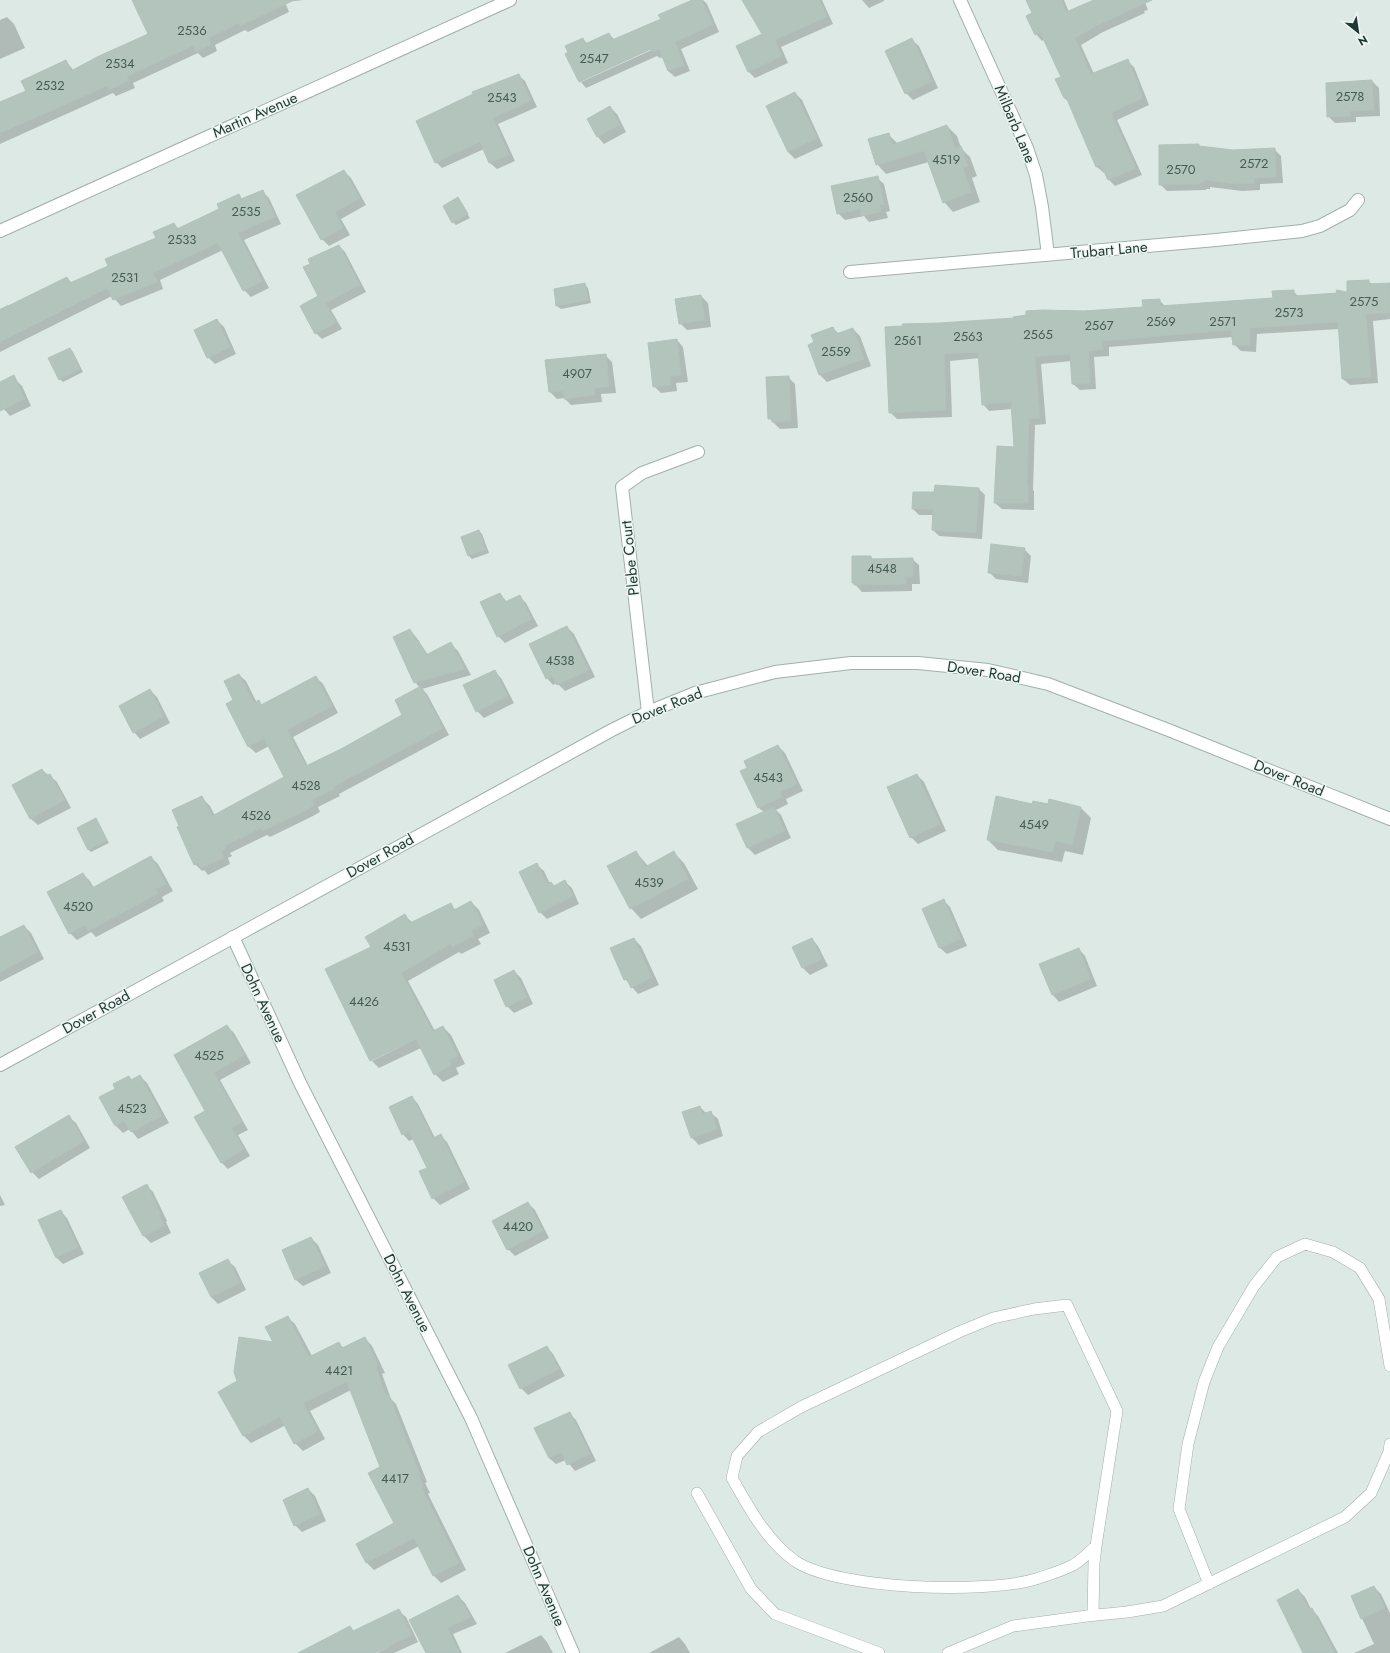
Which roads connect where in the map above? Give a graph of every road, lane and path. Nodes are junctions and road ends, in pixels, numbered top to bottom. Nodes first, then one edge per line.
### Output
1 (510, 0) edge
2 (960, 0) edge
3 (1358, 200) dead end
4 (0, 231) edge
5 (1048, 255) junction
6 (850, 272) dead end
7 (698, 452) dead end
8 (648, 712) junction
9 (1390, 819) edge
10 (233, 937) junction
11 (0, 1065) edge
12 (1390, 1366) edge
13 (1390, 1444) edge
14 (697, 1493) dead end
15 (1096, 1546) junction
16 (1209, 1584) junction
17 (1093, 1615) junction
18 (573, 1653) edge
19 (879, 1653) edge
20 (948, 1653) edge

1 - 4 street, Martin Avenue
2 - 5 street, Milbarb Lane
3 - 5 street, Trubart Lane
5 - 6 street, Trubart Lane
7 - 8 street, Plebe Court
8 - 9 street, Dover Road
8 - 10 street, Dover Road
10 - 11 street, Dover Road
10 - 18 street, Dohn Avenue
12 - 16 lane
13 - 16 lane
14 - 19 lane
15 - 15 lane
15 - 17 lane
16 - 17 lane
17 - 20 lane

